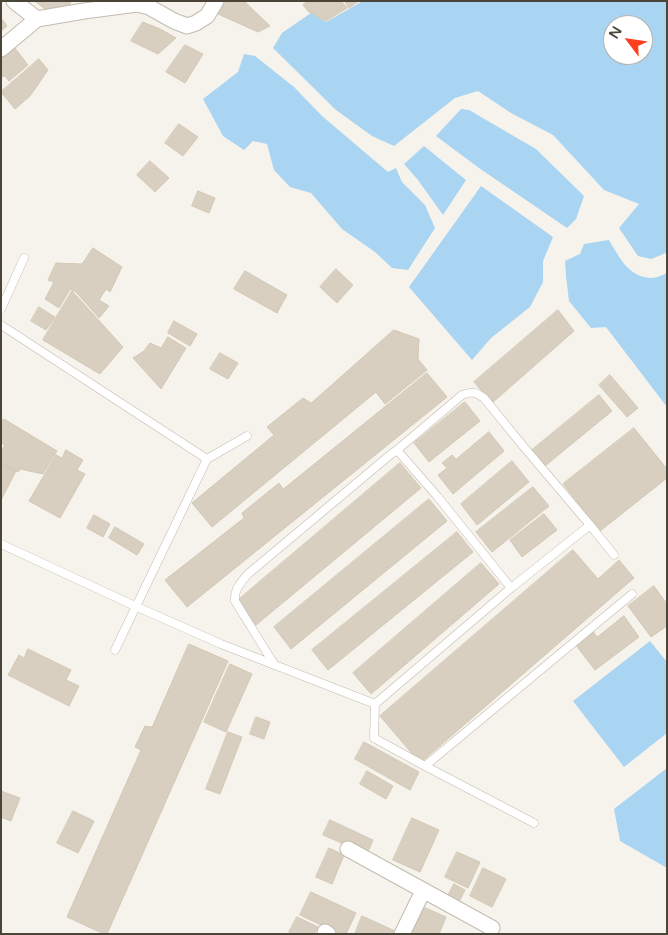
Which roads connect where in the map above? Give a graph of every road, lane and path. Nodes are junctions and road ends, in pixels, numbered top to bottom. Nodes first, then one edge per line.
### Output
1 (14, 1) edge
2 (216, 1) edge
3 (137, 3) edge
4 (37, 19) junction
5 (1, 48) edge
6 (24, 258) dead end
7 (1, 309) edge
8 (1, 325) edge
9 (247, 436) dead end
10 (397, 450) junction
11 (207, 459) junction
12 (590, 525) junction
13 (1, 544) edge
14 (614, 555) dead end
15 (511, 588) junction
16 (632, 594) dead end
17 (135, 606) junction
18 (115, 650) dead end
19 (274, 664) junction
20 (375, 704) junction
21 (425, 766) junction
22 (534, 823) dead end
23 (348, 849) dead end
24 (423, 890) junction
25 (492, 928) dead end
26 (402, 934) edge

1 - 4 street
2 - 3 street
3 - 4 street
4 - 5 street
6 - 7 lane
8 - 11 lane
9 - 11 lane
10 - 12 lane
10 - 15 lane
10 - 19 lane
11 - 17 lane
12 - 14 lane
12 - 15 lane
13 - 17 lane
15 - 20 lane
16 - 21 lane
17 - 18 lane
17 - 19 lane
19 - 20 lane
20 - 21 lane
21 - 22 lane
23 - 24 street
24 - 25 street
24 - 26 street

